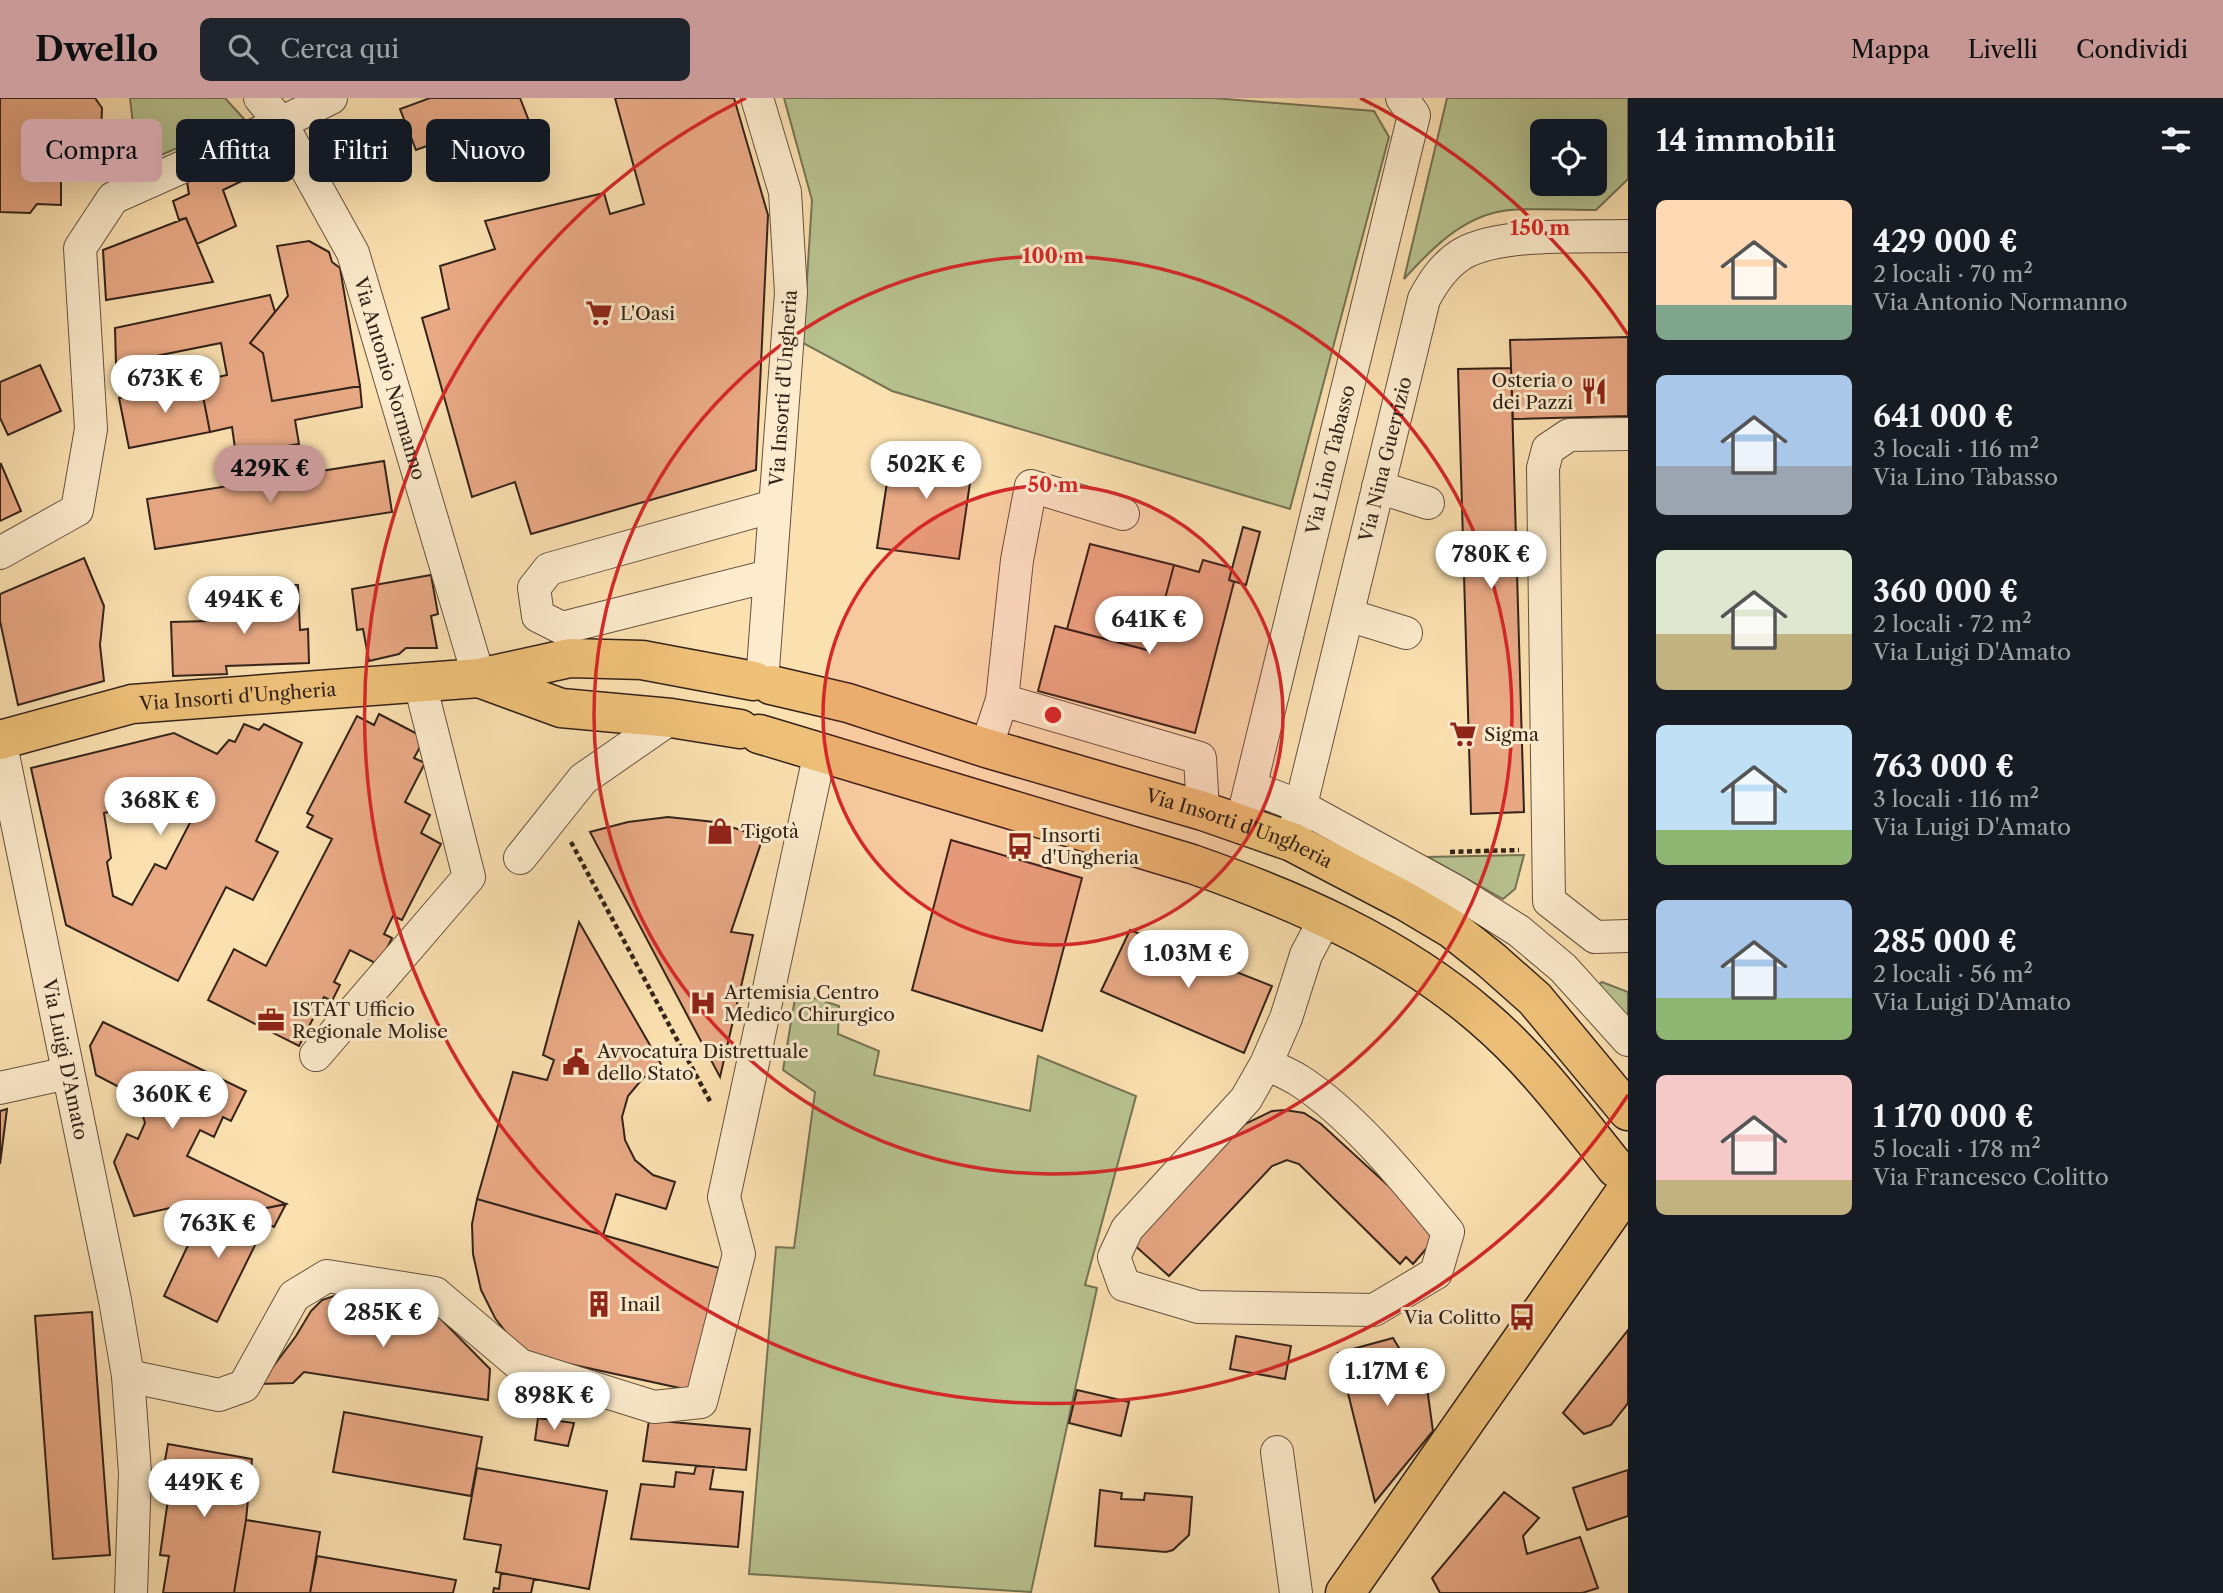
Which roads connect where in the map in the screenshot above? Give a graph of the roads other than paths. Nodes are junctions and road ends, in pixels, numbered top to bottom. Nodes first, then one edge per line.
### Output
1 (260, 98) edge
2 (331, 98) edge
3 (757, 98) edge
4 (1402, 98) edge
5 (278, 119) edge
6 (289, 119) edge
7 (295, 148) edge
8 (176, 170) edge
9 (1628, 236) edge
10 (1628, 434) edge
11 (1378, 487) junction
12 (1428, 503) dead end
13 (774, 506) junction
14 (1123, 514) dead end
15 (0, 553) edge
16 (769, 576) junction
17 (1348, 615) junction
18 (1406, 633) dead end
19 (566, 643) junction
20 (479, 678) junction
21 (762, 683) junction
22 (420, 684) junction
23 (1002, 700) junction
24 (671, 718) junction
25 (750, 731) junction
26 (0, 740) edge
27 (986, 748) junction
28 (820, 752) junction
29 (1251, 787) junction
30 (1203, 811) junction
31 (1297, 824) junction
32 (1241, 825) junction
33 (520, 858) dead end
34 (1549, 901) junction
35 (1326, 917) junction
36 (1520, 931) junction
37 (1628, 936) edge
38 (1595, 937) junction
39 (1491, 960) junction
40 (1563, 968) junction
41 (1535, 999) junction
42 (1628, 1040) edge
43 (316, 1055) dead end
44 (1266, 1064) junction
45 (68, 1073) junction
46 (0, 1088) edge
47 (1628, 1111) edge
48 (1624, 1174) edge
49 (128, 1377) junction
50 (1277, 1452) dead end
51 (131, 1593) edge
52 (1296, 1593) edge
53 (1345, 1593) edge

1 - 5 street, Via Antonio Normanno
2 - 6 street
3 - 13 street, Via Insorti d'Ungheria
4 - 29 street, Via Lino Tabasso
7 - 20 street, Via Antonio Normanno
8 - 15 street
9 - 11 street, Via Nina Guerrizio
10 - 34 street
11 - 12 street
11 - 17 street, Via Nina Guerrizio
13 - 16 street, Via Insorti d'Ungheria
13 - 19 street
14 - 23 street
16 - 19 street
16 - 21 street, Via Insorti d'Ungheria
17 - 18 street
17 - 31 street, Via Nina Guerrizio
19 - 20 main road, Via Insorti d'Ungheria
19 - 21 main road, Via Insorti d'Ungheria
20 - 22 main road, Via Insorti d'Ungheria
20 - 24 main road, Via Insorti d'Ungheria
21 - 25 main road
21 - 27 main road, Via Insorti d'Ungheria
22 - 26 main road, Via Insorti d'Ungheria
22 - 43 street
23 - 27 street
23 - 30 street
24 - 25 main road, Via Insorti d'Ungheria
24 - 33 street
25 - 28 main road, Via Insorti d'Ungheria
26 - 45 street, Via Luigi D'Amato
27 - 30 main road, Via Insorti d'Ungheria
28 - 35 main road, Via Insorti d'Ungheria
28 - 49 street
29 - 31 street
29 - 32 street, Via Lino Tabasso
30 - 32 main road, Via Insorti d'Ungheria
31 - 32 main road, Via Insorti d'Ungheria
31 - 36 street
31 - 39 main road, Via Insorti d'Ungheria
34 - 36 street
34 - 38 street
35 - 44 street
35 - 48 main road, Via Insorti d'Ungheria
36 - 39 street
36 - 40 street
37 - 38 street
38 - 40 street
39 - 41 main road, Via Insorti d'Ungheria
40 - 41 street
40 - 42 street
41 - 47 main road, Via Insorti d'Ungheria
44 - 44 street
45 - 46 street
45 - 49 street, Via Luigi D'Amato
48 - 53 main road
49 - 51 street, Via Luigi D'Amato
50 - 52 street

